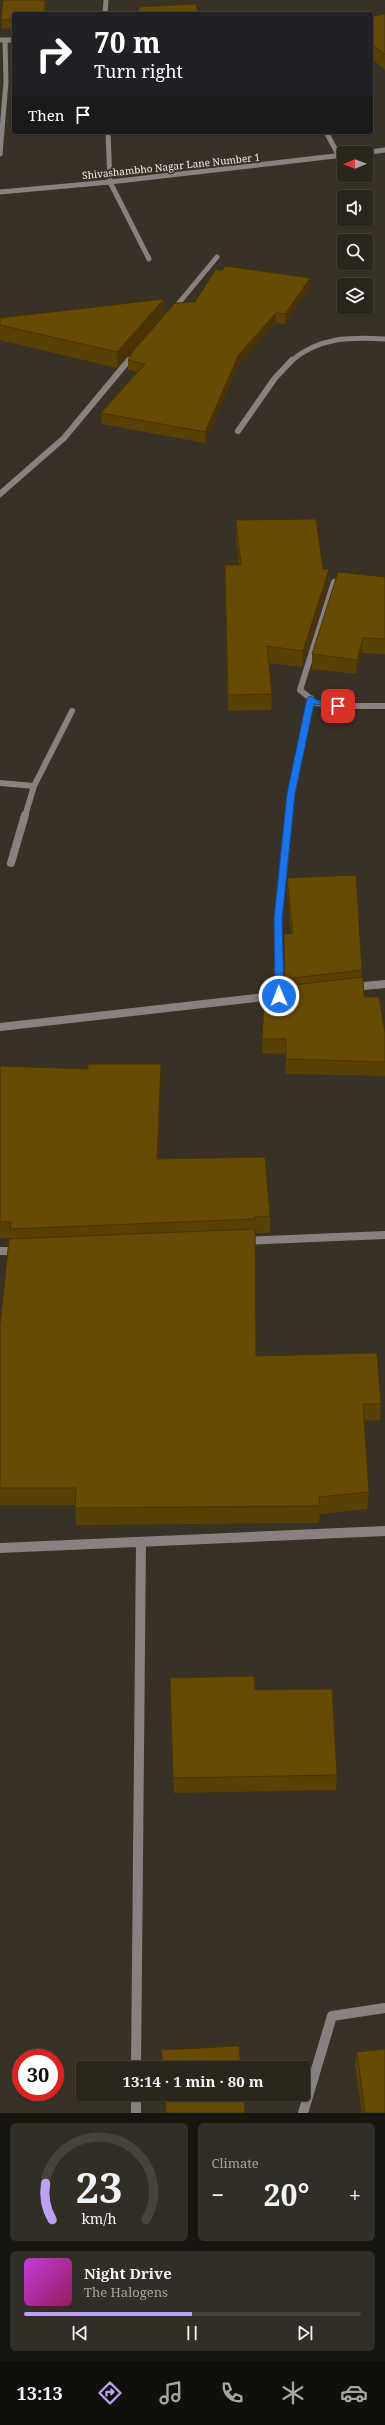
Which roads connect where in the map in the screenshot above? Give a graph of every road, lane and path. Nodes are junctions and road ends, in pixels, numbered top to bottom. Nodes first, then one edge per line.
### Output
1 (106, 0) edge
2 (105, 12) edge
3 (2, 40) edge
4 (108, 134) edge
5 (327, 134) edge
6 (337, 150) edge
7 (385, 150) edge
8 (373, 152) edge
9 (0, 154) edge
10 (337, 156) edge
11 (110, 182) junction
12 (0, 192) edge
13 (217, 257) dead end
14 (148, 259) dead end
15 (167, 316) edge
16 (385, 339) edge
17 (137, 352) edge
18 (238, 431) dead end
19 (0, 494) edge
20 (353, 578) edge
21 (311, 698) junction
22 (385, 706) edge
23 (72, 710) dead end
24 (0, 783) edge
25 (34, 786) junction
26 (11, 863) dead end
27 (385, 984) edge
28 (347, 988) edge
29 (0, 1027) edge
30 (385, 1235) edge
31 (236, 1241) edge
32 (24, 1250) edge
33 (0, 1251) edge
34 (385, 1531) edge
35 (141, 1542) junction
36 (0, 1548) edge
37 (385, 2008) edge
38 (136, 2061) edge
39 (136, 2101) edge
40 (136, 2113) edge
41 (303, 2113) edge

1 - 2 street
3 - 9 street
4 - 11 street
5 - 6 street
7 - 8 street
10 - 11 street, Shivashambho Nagar Lane Number 1
11 - 12 street, Shivashambho Nagar Lane Number 1
11 - 14 street
13 - 15 street
16 - 18 street
17 - 19 street
20 - 21 street
21 - 22 street
21 - 29 street
23 - 25 street
24 - 25 street
25 - 26 street
27 - 28 street
30 - 31 street
32 - 33 street
34 - 35 street
35 - 36 street
35 - 38 street
37 - 41 street
39 - 40 street

